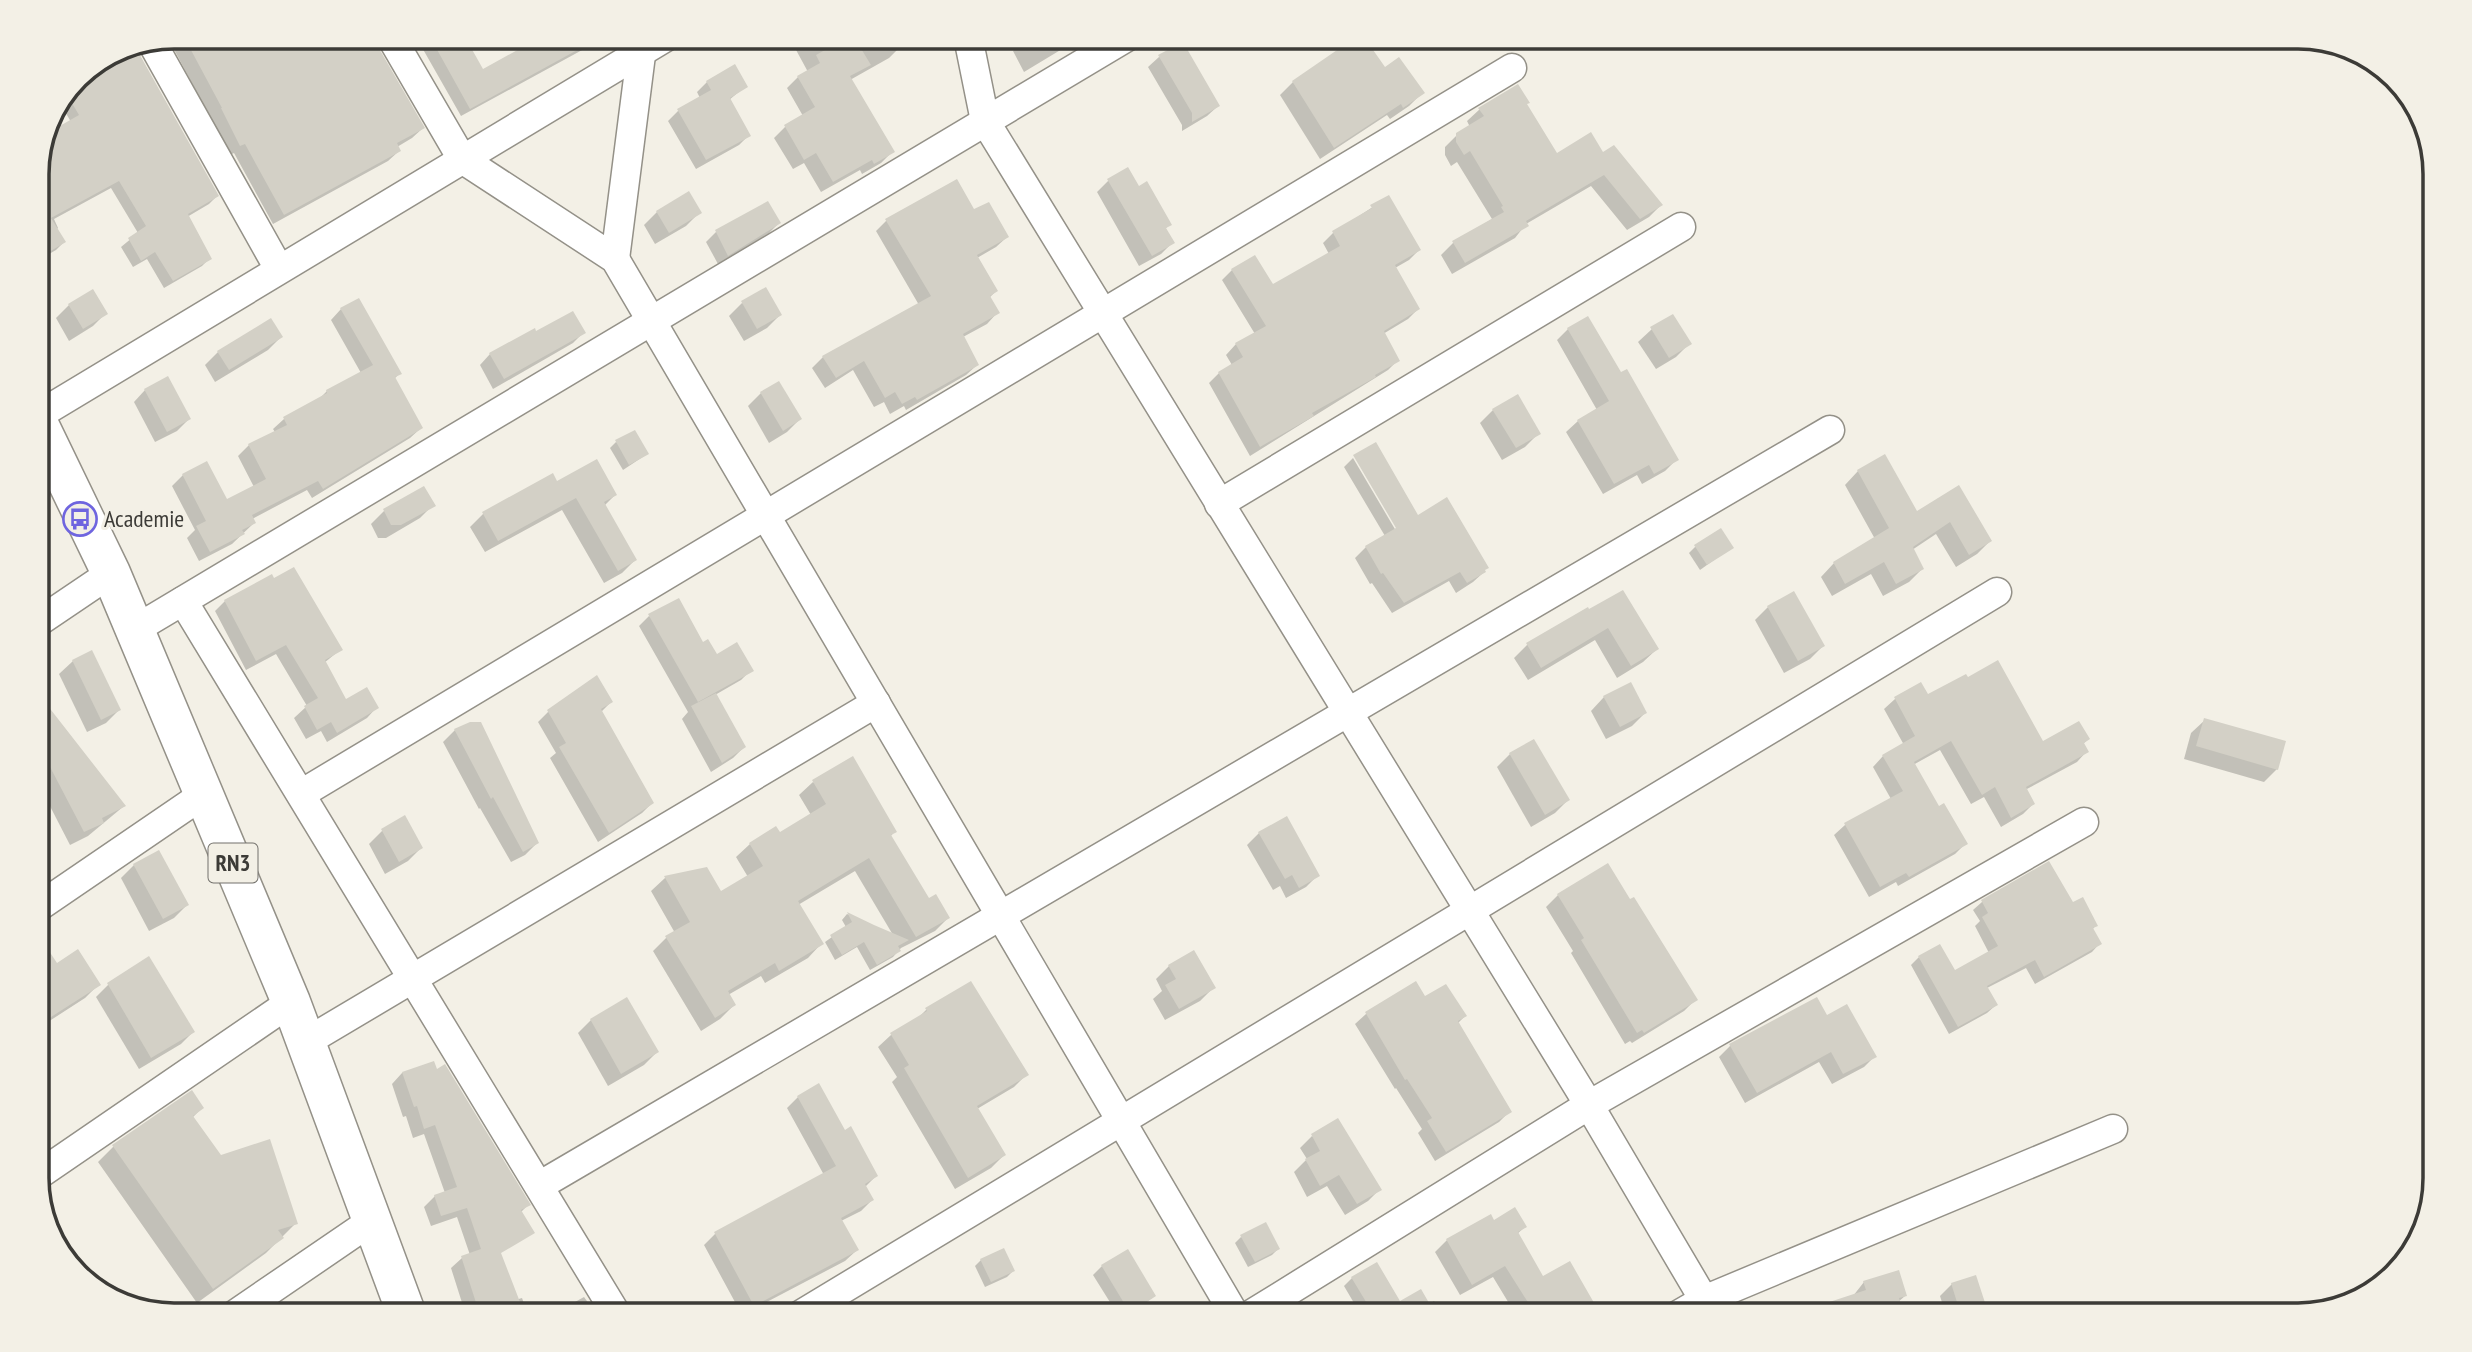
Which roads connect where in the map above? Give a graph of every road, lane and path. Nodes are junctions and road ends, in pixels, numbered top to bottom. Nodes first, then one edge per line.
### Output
1 (398, 49) edge
2 (634, 49) edge
3 (641, 49) edge
4 (970, 49) edge
5 (1107, 49) edge
6 (156, 50) edge
7 (1512, 68) dead end
8 (985, 121) junction
9 (462, 159) junction
10 (1682, 227) dead end
11 (615, 259) junction
12 (279, 270) junction
13 (1102, 313) junction
14 (652, 321) junction
15 (49, 411) edge
16 (1830, 430) dead end
17 (49, 443) edge
18 (1219, 504) junction
19 (766, 515) junction
20 (111, 573) junction
21 (1997, 592) dead end
22 (183, 601) junction
23 (49, 616) edge
24 (134, 630) junction
25 (876, 703) junction
26 (1348, 713) junction
27 (204, 794) junction
28 (301, 794) junction
29 (2084, 822) dead end
30 (49, 900) edge
31 (1469, 910) junction
32 (1001, 916) junction
33 (413, 978) junction
34 (291, 1002) junction
35 (306, 1042) junction
36 (1589, 1105) junction
37 (1121, 1121) junction
38 (2113, 1129) dead end
39 (49, 1168) edge
40 (539, 1186) junction
41 (373, 1220) junction
42 (1704, 1300) junction
43 (252, 1303) edge
44 (403, 1303) edge
45 (610, 1303) edge
46 (820, 1303) edge
47 (1228, 1303) edge
48 (1269, 1303) edge
49 (1699, 1303) edge

1 - 9 street
2 - 9 street
3 - 11 street
4 - 8 street
5 - 8 street
6 - 12 street
7 - 13 street
8 - 13 street
8 - 14 street
9 - 11 street
9 - 12 street
10 - 18 street
11 - 14 street
12 - 15 street
13 - 18 street
13 - 19 street
14 - 19 street
14 - 22 street
16 - 26 street
17 - 20 highway, RN3
18 - 26 street
19 - 25 street
19 - 28 street
20 - 23 street
20 - 24 highway, RN3
21 - 31 street
22 - 24 street
22 - 28 street
24 - 27 highway, RN3
25 - 32 street
25 - 33 street
26 - 31 street
26 - 32 street
27 - 30 street
27 - 34 highway, RN3
28 - 33 street
29 - 36 street
31 - 36 street
31 - 37 street
32 - 37 street
32 - 40 street
33 - 35 street
33 - 40 street
34 - 35 highway, RN3
34 - 39 street
35 - 41 highway, RN3
36 - 42 street
36 - 48 street
37 - 46 street
37 - 47 street
38 - 42 street
40 - 45 street
41 - 43 street
41 - 44 highway, RN3
42 - 49 street

